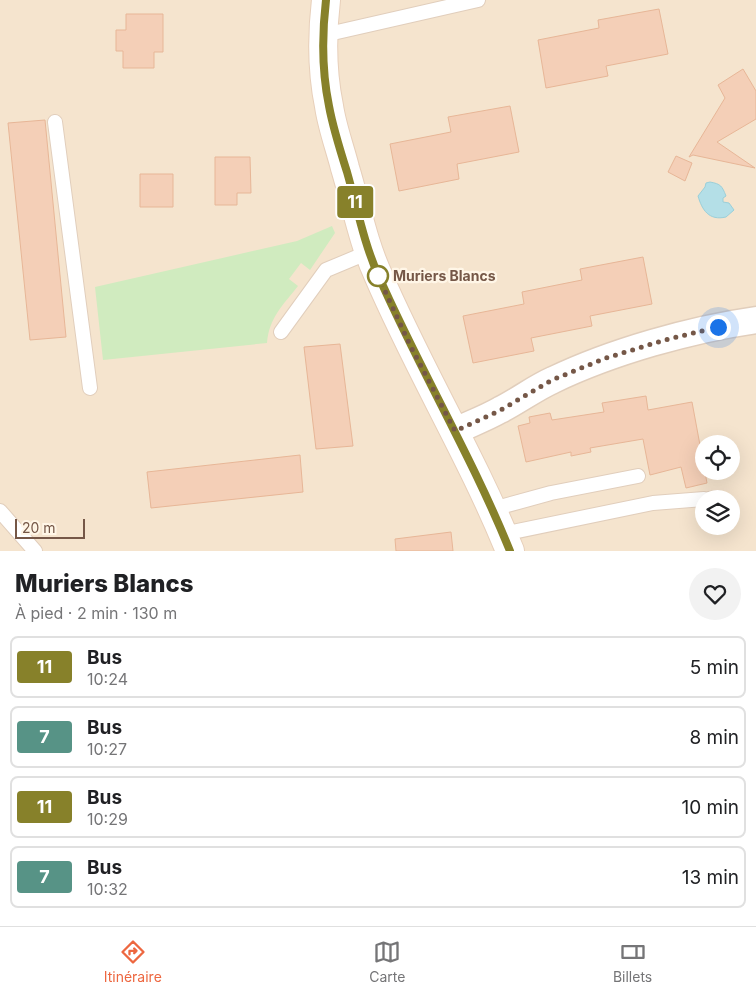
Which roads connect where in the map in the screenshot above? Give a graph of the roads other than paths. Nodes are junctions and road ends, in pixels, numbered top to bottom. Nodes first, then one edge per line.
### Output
1 (326, 0) edge
2 (478, 0) edge
3 (324, 35) junction
4 (55, 122) dead end
5 (369, 252) junction
6 (756, 320) edge
7 (281, 332) dead end
8 (90, 388) dead end
9 (455, 431) junction
10 (638, 476) dead end
11 (695, 500) edge
12 (493, 509) junction
13 (0, 511) edge
14 (507, 542) edge
15 (35, 551) edge

1 - 3 main road
2 - 3 lane
3 - 5 main road
4 - 8 lane
5 - 7 lane
5 - 9 main road
6 - 9 street
9 - 12 main road
10 - 12 lane
11 - 14 lane
12 - 14 main road
13 - 15 lane

